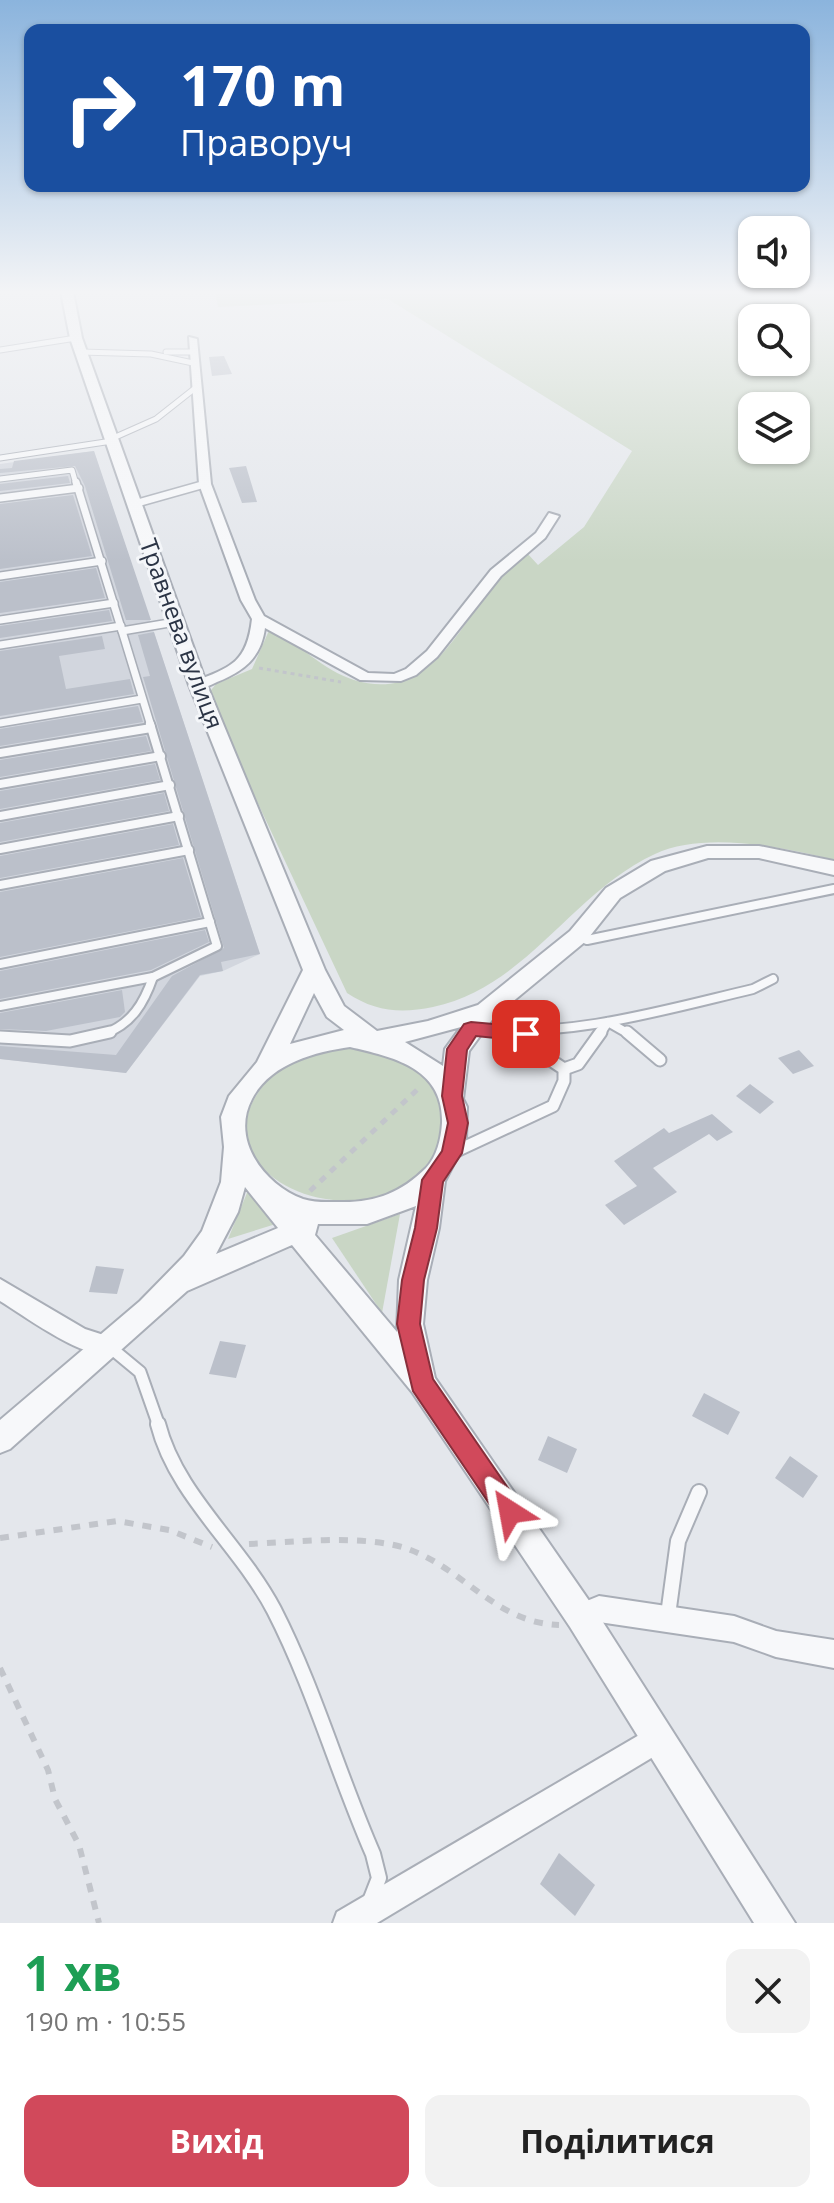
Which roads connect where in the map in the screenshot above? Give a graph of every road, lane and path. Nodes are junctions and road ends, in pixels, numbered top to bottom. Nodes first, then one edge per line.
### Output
1 (92, 382) edge
2 (194, 382) edge
3 (194, 389) junction
4 (112, 440) junction
5 (1, 457) edge
6 (0, 479) edge
7 (205, 484) junction
8 (79, 488) junction
9 (0, 498) edge
10 (134, 504) junction
11 (553, 516) dead end
12 (102, 561) junction
13 (0, 576) edge
14 (114, 603) junction
15 (259, 619) junction
16 (0, 620) edge
17 (175, 622) junction
18 (121, 628) junction
19 (0, 645) edge
20 (244, 666) junction
21 (342, 682) dead end
22 (198, 685) junction
23 (142, 699) junction
24 (0, 723) edge
25 (151, 728) junction
26 (0, 753) edge
27 (161, 756) junction
28 (0, 784) edge
29 (170, 785) junction
30 (0, 816) edge
31 (179, 816) junction
32 (0, 849) edge
33 (189, 850) junction
34 (834, 868) edge
35 (0, 885) edge
36 (834, 889) edge
37 (210, 922) junction
38 (578, 936) junction
39 (0, 964) edge
40 (314, 970) junction
41 (153, 977) junction
42 (773, 979) dead end
43 (0, 1006) edge
44 (478, 1020) junction
45 (608, 1022) junction
46 (513, 1035) junction
47 (0, 1037) edge
48 (373, 1040) junction
49 (660, 1060) dead end
50 (268, 1065) junction
51 (564, 1069) junction
52 (434, 1070) junction
53 (452, 1096) junction
54 (235, 1150) junction
55 (452, 1153) junction
56 (432, 1180) junction
57 (294, 1220) junction
58 (183, 1280) junction
59 (0, 1289) edge
60 (108, 1346) junction
61 (422, 1383) junction
62 (0, 1439) edge
63 (699, 1492) dead end
64 (0, 1538) edge
65 (233, 1545) junction
66 (581, 1616) junction
67 (667, 1620) junction
68 (834, 1654) edge
69 (0, 1668) edge
70 (658, 1738) junction
71 (357, 1917) edge
72 (99, 1923) edge
73 (776, 1923) edge

1 - 4 street, Травнева вулиця
2 - 3 street
3 - 4 lane
3 - 7 street
4 - 5 lane
4 - 10 street, Травнева вулиця
6 - 8 lane
7 - 10 lane
7 - 15 street
8 - 9 lane
8 - 12 lane
10 - 17 street, Травнева вулиця
11 - 15 street
12 - 13 lane
12 - 14 lane
14 - 16 lane
14 - 18 lane
15 - 20 street
17 - 18 lane
17 - 22 street, Травнева вулиця
18 - 19 lane
18 - 23 lane
20 - 21 path
20 - 22 street
22 - 40 street, Травнева вулиця
23 - 24 lane
23 - 25 lane
25 - 26 lane
25 - 27 lane
27 - 28 lane
27 - 29 lane
29 - 30 lane
29 - 31 lane
31 - 32 lane
31 - 33 lane
33 - 35 lane
33 - 37 lane
34 - 38 street
36 - 38 lane
37 - 39 lane
37 - 41 lane
38 - 44 street
40 - 48 street, Травнева вулиця
40 - 50 street
41 - 43 lane
41 - 47 lane
42 - 45 lane
44 - 46 lane
44 - 48 street
44 - 53 street
45 - 46 lane
45 - 49 lane
45 - 51 lane
46 - 51 lane
48 - 50 street
48 - 52 street
50 - 54 street
51 - 55 lane
52 - 53 street
52 - 57 path
53 - 55 street
54 - 57 street
54 - 58 street
55 - 56 street
56 - 57 street
56 - 61 street
57 - 58 street
57 - 61 street
58 - 60 street
59 - 60 street
60 - 62 street
60 - 65 lane
61 - 66 street
63 - 67 lane
64 - 65 path
65 - 66 path
65 - 71 lane
66 - 67 street
66 - 70 street
67 - 68 street
69 - 72 path
70 - 71 street
70 - 73 street

